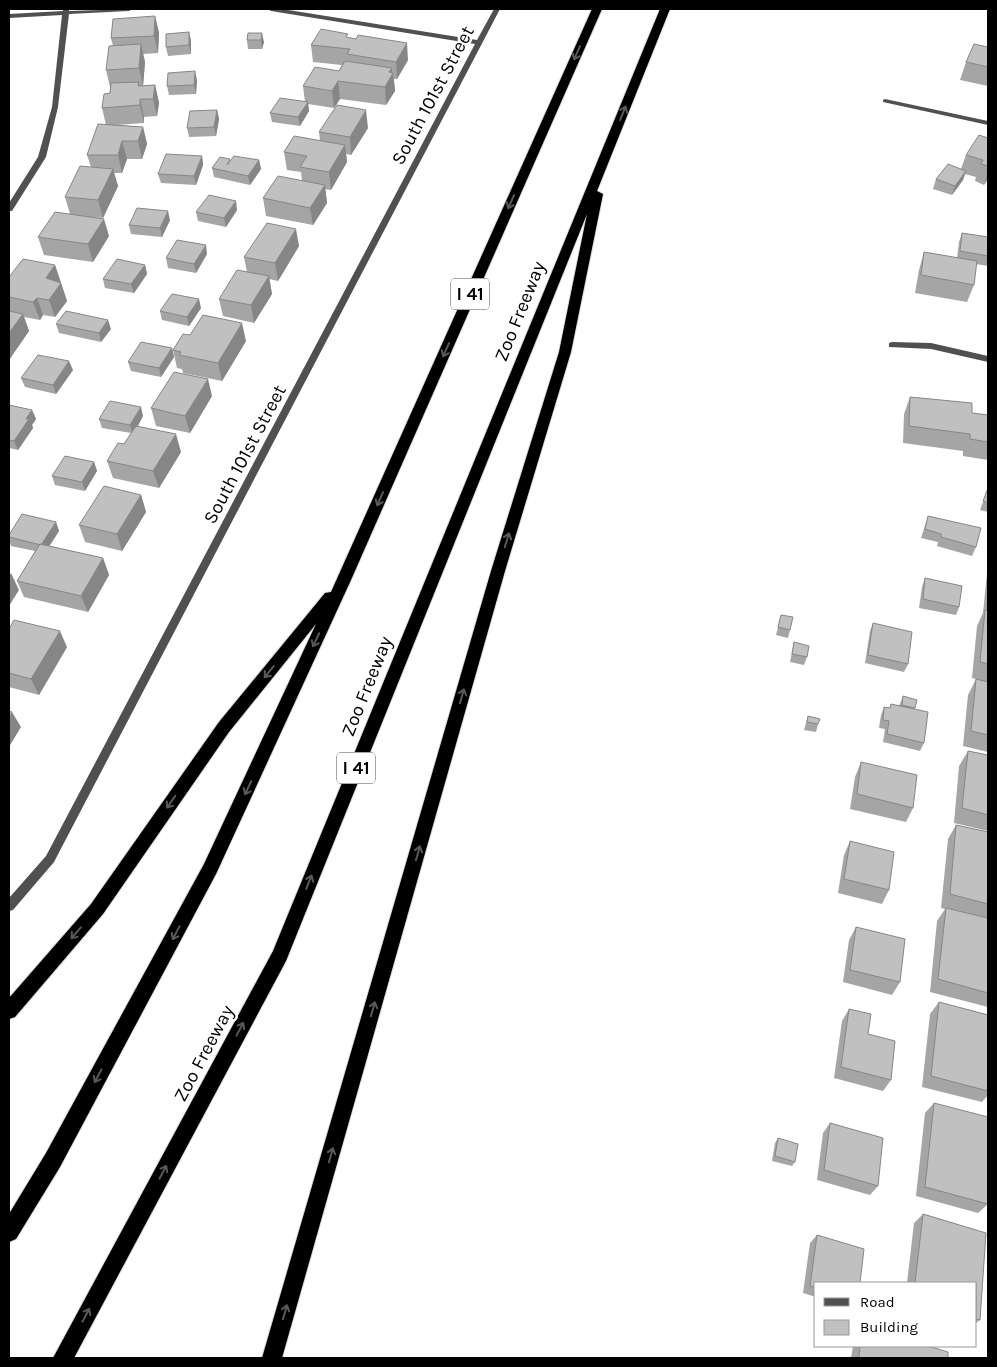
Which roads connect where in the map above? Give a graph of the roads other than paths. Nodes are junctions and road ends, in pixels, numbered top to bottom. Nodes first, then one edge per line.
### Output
1 (129, 9) edge
2 (271, 9) edge
3 (497, 9) edge
4 (597, 9) edge
5 (665, 9) edge
6 (66, 11) edge
7 (9, 16) edge
8 (478, 42) junction
9 (885, 101) dead end
10 (988, 122) edge
11 (604, 158) junction
12 (9, 209) edge
13 (892, 345) dead end
14 (988, 359) edge
15 (344, 580) junction
16 (9, 906) edge
17 (9, 1011) edge
18 (9, 1232) edge
19 (63, 1358) edge
20 (272, 1358) edge

1 - 6 street
2 - 8 street
3 - 8 street, South 101st Street
4 -> 15 highway, I 41
11 -> 5 highway, Zoo Freeway / I 41
6 - 7 street
6 - 12 street
8 - 16 street, South 101st Street
9 - 10 street
19 -> 11 highway, Zoo Freeway / I 41
20 -> 11 highway
13 - 14 street
15 -> 17 highway
15 -> 18 highway, I 41

